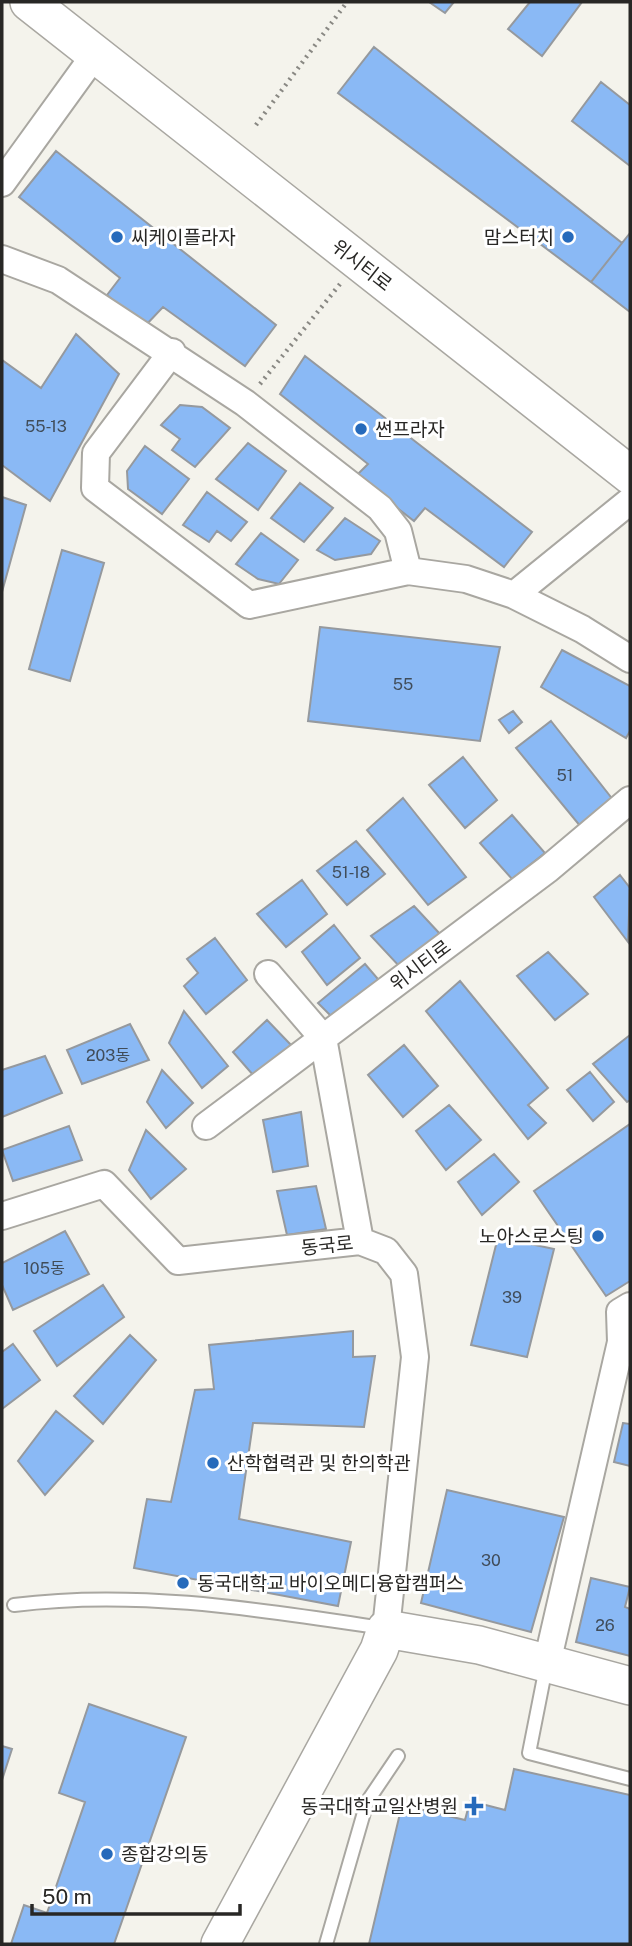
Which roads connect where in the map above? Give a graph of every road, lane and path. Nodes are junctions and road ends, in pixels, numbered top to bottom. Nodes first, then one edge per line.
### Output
1 (29, 2) edge
2 (347, 2) edge
3 (96, 53) junction
4 (256, 125) dead end
5 (2, 183) edge
6 (2, 259) edge
7 (357, 261) junction
8 (172, 352) junction
9 (245, 403) junction
10 (630, 475) edge
11 (630, 501) edge
12 (408, 571) junction
13 (514, 596) junction
14 (630, 659) edge
15 (630, 800) edge
16 (268, 974) dead end
17 (323, 1038) junction
18 (206, 1126) dead end
19 (2, 1216) edge
20 (360, 1241) junction
21 (630, 1306) edge
22 (626, 1341) edge
23 (14, 1605) dead end
24 (387, 1629) junction
25 (547, 1663) junction
26 (630, 1686) edge
27 (398, 1756) dead end
28 (630, 1779) edge
29 (220, 1944) edge
30 (326, 1944) edge

1 - 3 main road, 위시티로
2 - 4 path
3 - 5 street
3 - 7 main road, 위시티로
6 - 8 street
7 - 9 path
7 - 10 main road, 위시티로
8 - 9 street
8 - 12 street
9 - 12 street
11 - 13 street
12 - 13 street
13 - 14 street
15 - 17 street, 위시티로
16 - 17 street
17 - 18 street, 위시티로
17 - 20 street
19 - 20 street, 동국로
20 - 24 street, 동국로
21 - 22 street
22 - 25 street
23 - 24 lane
24 - 25 main road
24 - 29 main road, 동국로
25 - 26 main road
25 - 28 lane
27 - 30 lane

